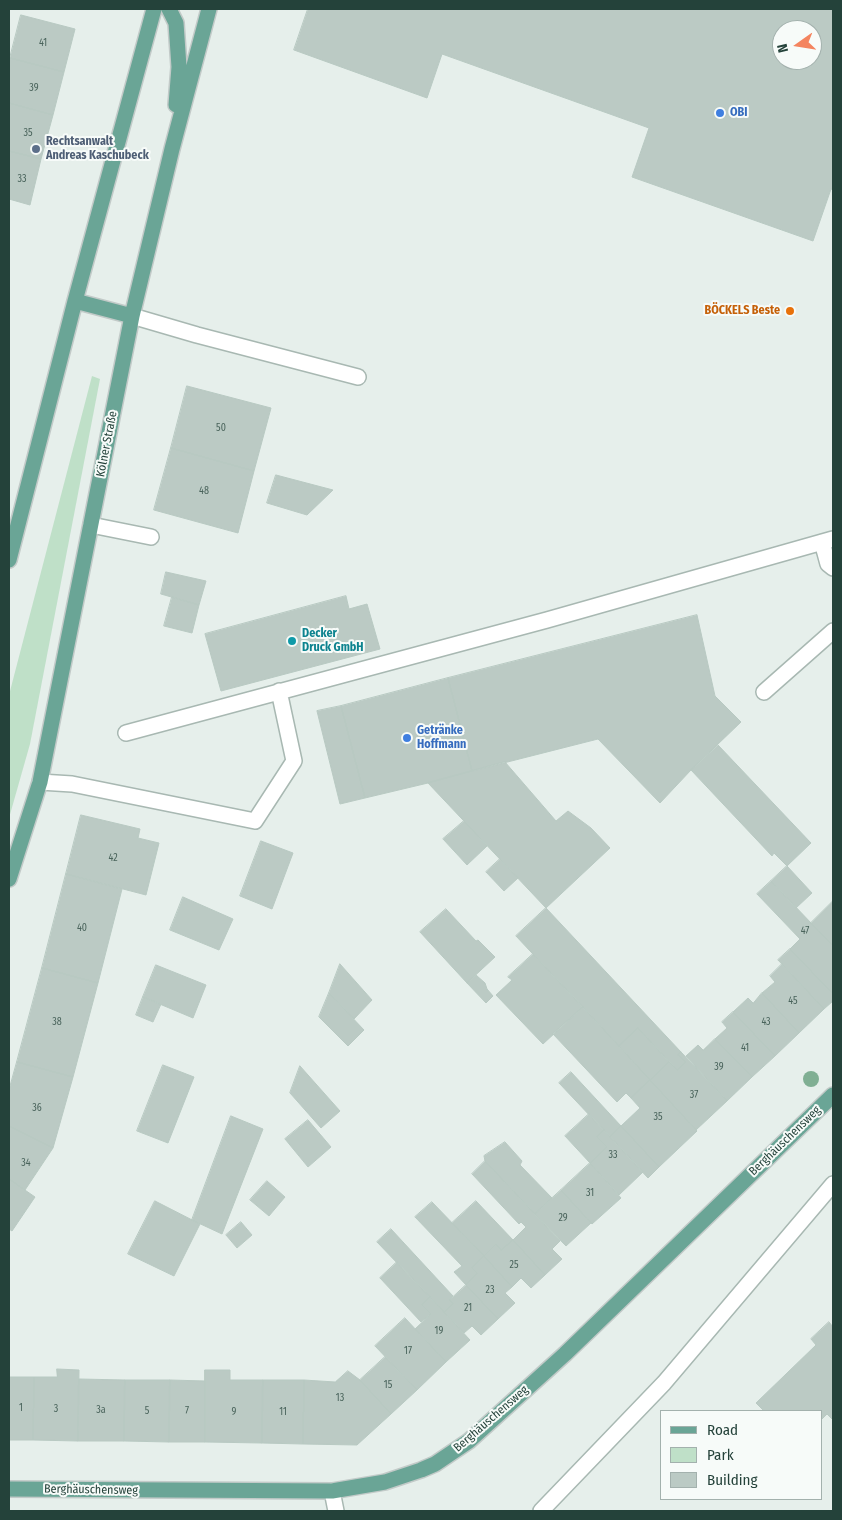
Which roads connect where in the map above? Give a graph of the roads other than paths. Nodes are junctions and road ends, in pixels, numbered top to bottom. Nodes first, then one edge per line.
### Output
1 (154, 9) edge
2 (168, 9) edge
3 (209, 9) edge
4 (172, 149) junction
5 (75, 301) junction
6 (132, 316) junction
7 (358, 376) dead end
8 (91, 525) junction
9 (151, 537) dead end
10 (828, 540) edge
11 (9, 560) edge
12 (833, 568) edge
13 (833, 631) edge
14 (279, 692) junction
15 (764, 692) dead end
16 (126, 733) dead end
17 (40, 782) junction
18 (9, 879) edge
19 (833, 1095) edge
20 (833, 1184) edge
21 (9, 1489) edge
22 (332, 1491) junction
23 (336, 1511) edge
24 (540, 1511) edge

1 - 5 main road
2 - 4 main road
3 - 4 main road, Kölner Straße
4 - 6 main road, Kölner Straße
5 - 6 main road
5 - 11 main road
6 - 7 lane
6 - 8 main road, Kölner Straße
8 - 9 lane
8 - 17 main road, Kölner Straße
10 - 12 lane
10 - 14 lane
13 - 15 lane
14 - 16 lane
14 - 17 lane
17 - 18 main road, Kölner Straße
19 - 22 main road, Berghäuschensweg
20 - 24 lane
21 - 22 main road, Berghäuschensweg
22 - 23 lane

